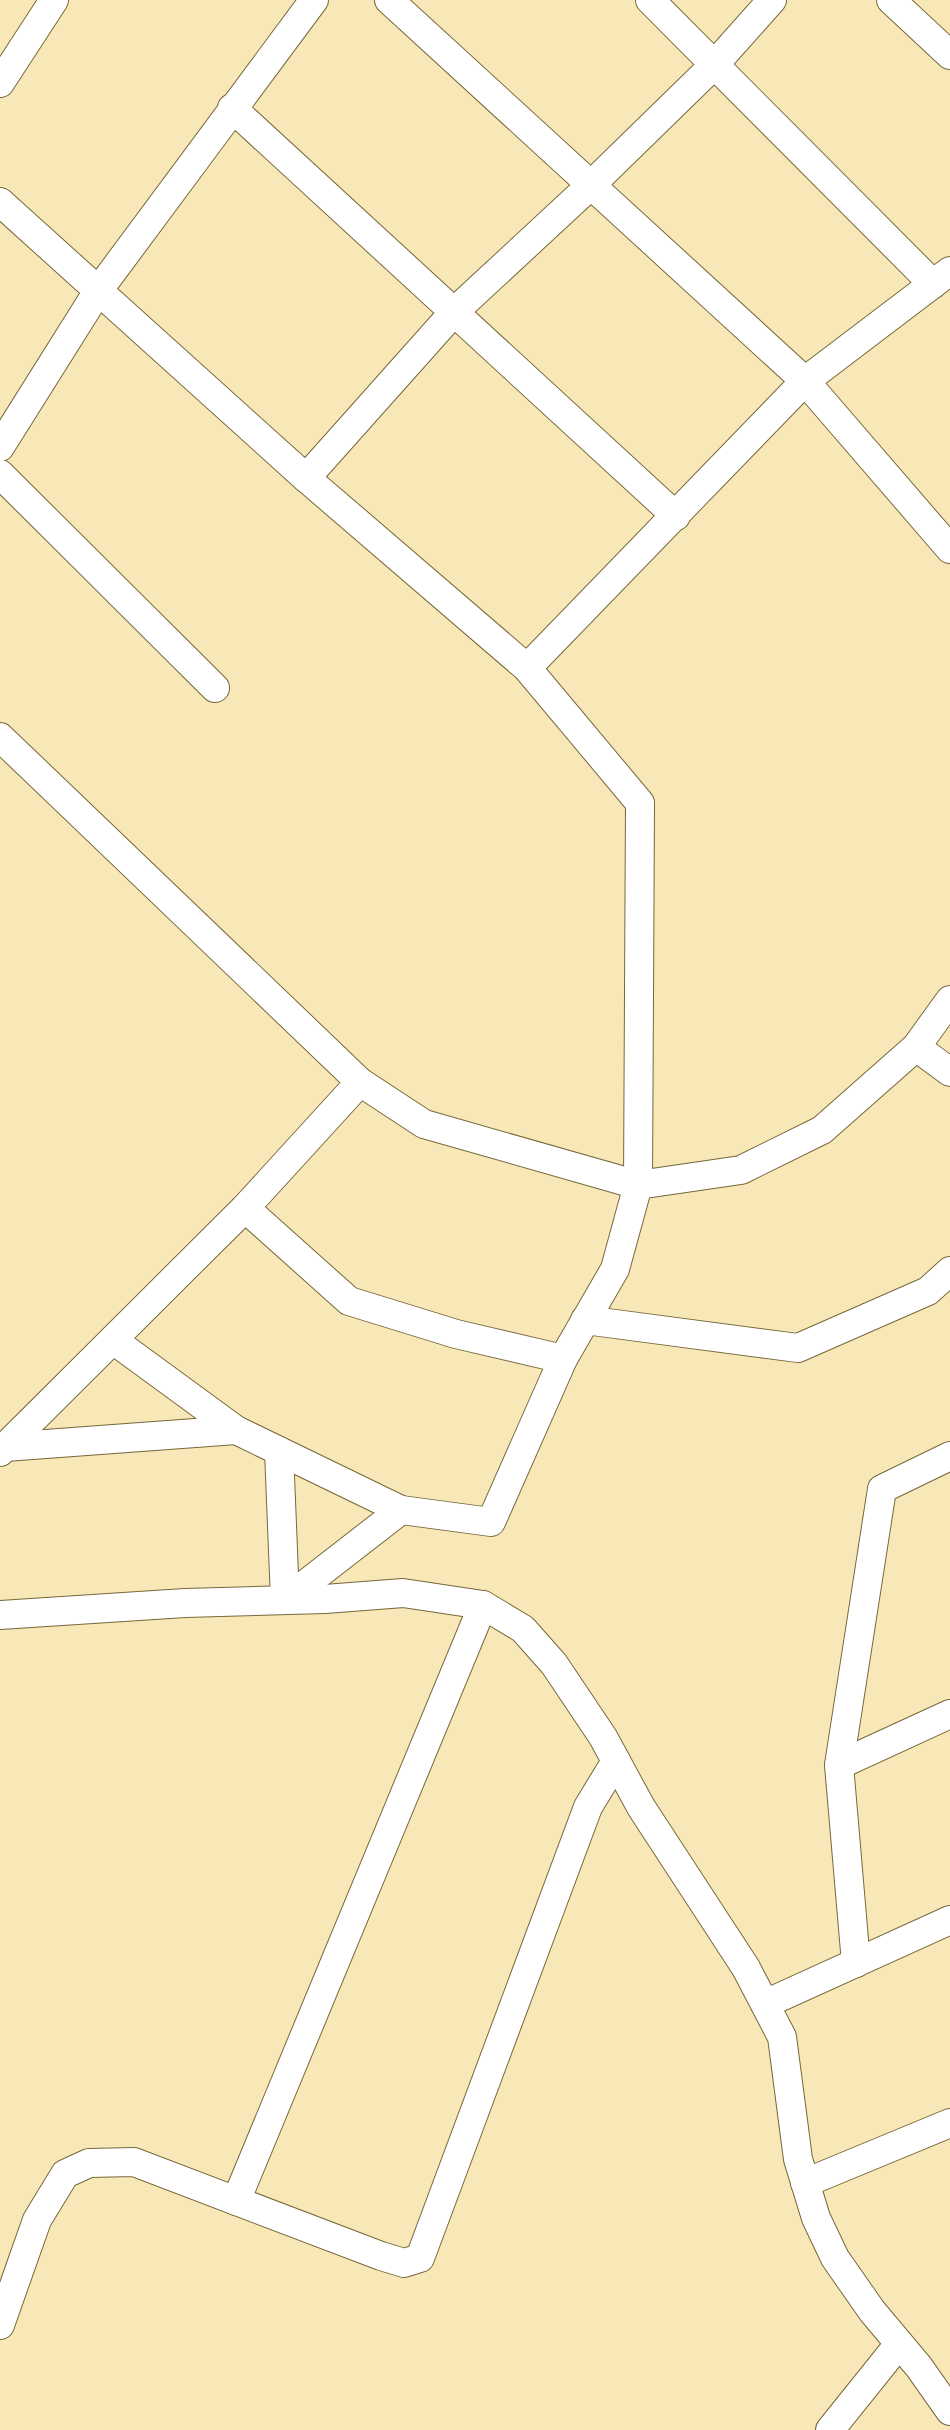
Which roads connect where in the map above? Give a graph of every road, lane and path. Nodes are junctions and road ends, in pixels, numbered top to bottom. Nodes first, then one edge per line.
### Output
1 (54, 0) edge
2 (314, 0) edge
3 (389, 0) edge
4 (650, 0) edge
5 (772, 0) edge
6 (891, 0) edge
7 (950, 55) edge
8 (714, 65) junction
9 (0, 82) edge
10 (232, 108) junction
11 (591, 185) junction
12 (0, 202) edge
13 (941, 277) edge
14 (98, 291) junction
15 (454, 312) junction
16 (804, 381) junction
17 (0, 447) edge
18 (0, 474) edge
19 (306, 478) junction
20 (676, 516) junction
21 (950, 549) edge
22 (527, 668) junction
23 (215, 688) dead end
24 (0, 737) edge
25 (950, 1000) edge
26 (916, 1047) junction
27 (950, 1072) edge
28 (360, 1082) junction
29 (638, 1185) junction
30 (245, 1208) junction
31 (950, 1271) edge
32 (585, 1320) junction
33 (113, 1340) junction
34 (563, 1359) junction
35 (236, 1430) junction
36 (2, 1450) edge
37 (279, 1451) junction
38 (950, 1456) edge
39 (401, 1510) junction
40 (285, 1600) junction
41 (483, 1605) junction
42 (0, 1615) edge
43 (950, 1714) edge
44 (616, 1761) junction
45 (840, 1765) junction
46 (950, 1920) edge
47 (856, 1963) junction
48 (765, 2004) junction
49 (950, 2124) edge
50 (805, 2183) junction
51 (236, 2201) junction
52 (0, 2326) edge
53 (900, 2344) junction
54 (950, 2411) edge
55 (830, 2430) edge

1 - 9 street
2 - 10 street
3 - 11 street
4 - 8 street
5 - 8 street
6 - 7 street
8 - 11 street
8 - 13 street
10 - 14 street
10 - 15 street
11 - 15 street
11 - 16 street
12 - 14 street
13 - 16 street
14 - 17 street
14 - 19 street
15 - 19 street
15 - 20 street
16 - 20 street
16 - 21 street
18 - 23 street
19 - 22 street
20 - 22 street
22 - 29 street
24 - 28 street
25 - 26 street
26 - 27 street
26 - 29 street
28 - 29 street
28 - 30 street
29 - 32 street
30 - 33 street
30 - 34 street
31 - 32 street
32 - 34 street
33 - 35 street
33 - 36 street
34 - 39 street
35 - 36 street
35 - 37 street
37 - 39 street
37 - 40 street
38 - 45 street
39 - 40 street
40 - 41 street
40 - 42 street
41 - 44 street
41 - 51 street
43 - 45 street
44 - 48 street
44 - 51 street
45 - 47 street
46 - 47 street
47 - 48 street
48 - 50 street
49 - 50 street
50 - 53 street
51 - 52 street
53 - 54 street
53 - 55 street

